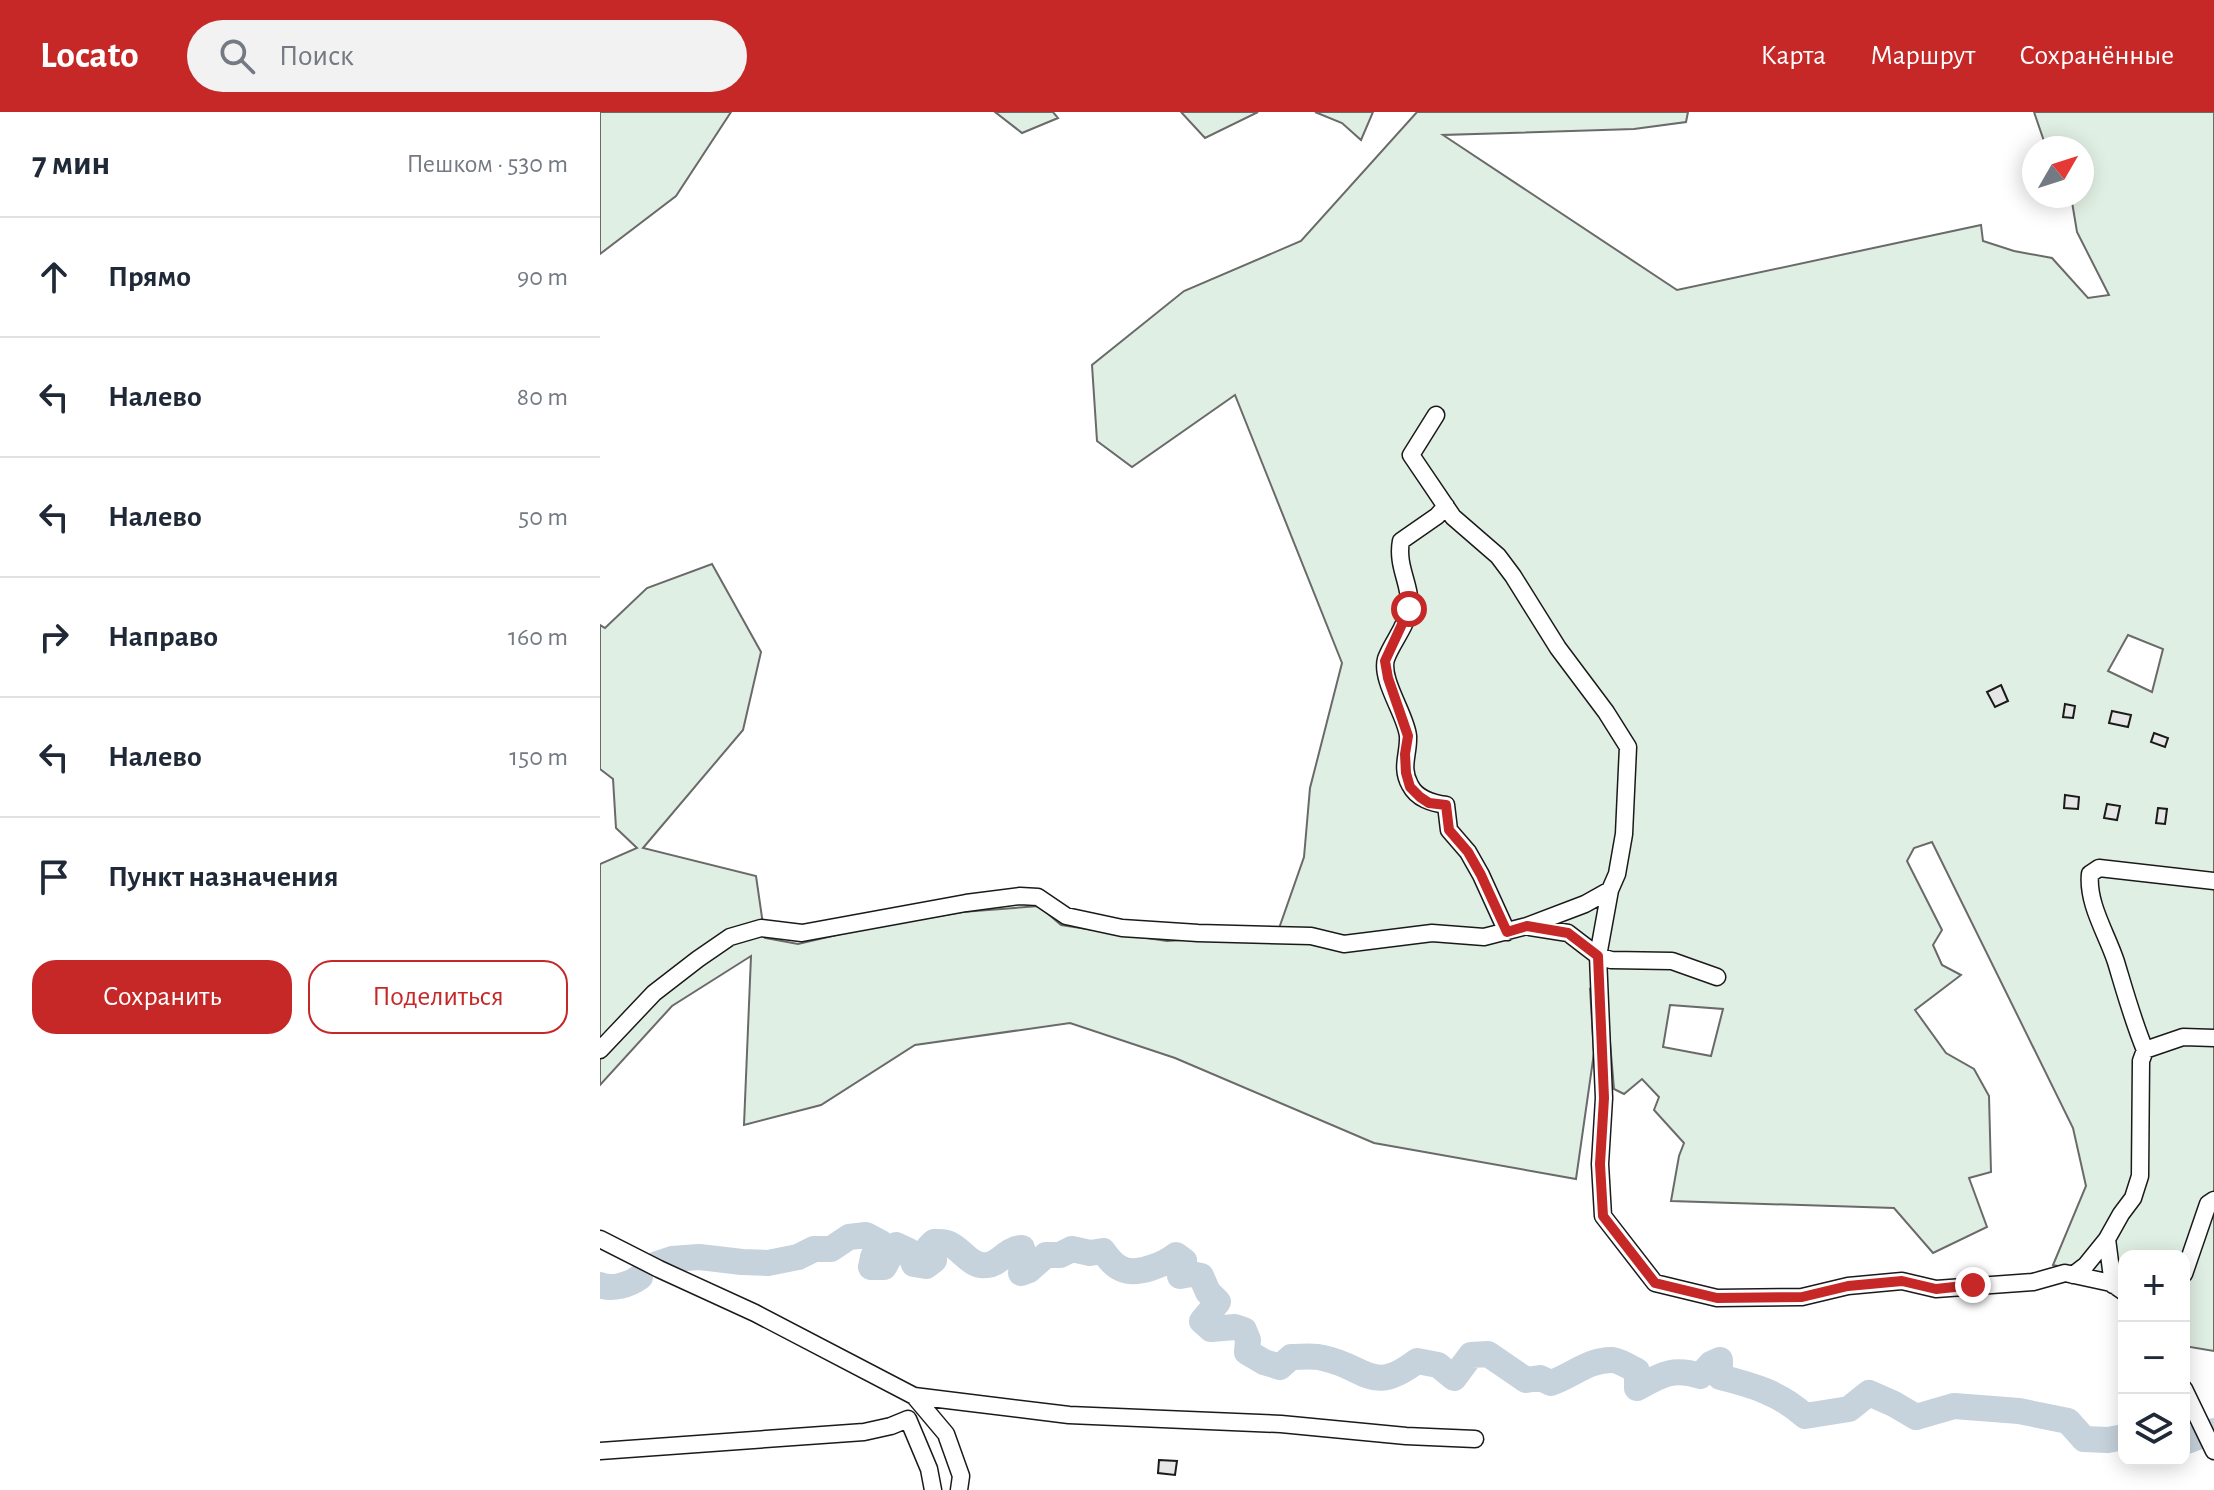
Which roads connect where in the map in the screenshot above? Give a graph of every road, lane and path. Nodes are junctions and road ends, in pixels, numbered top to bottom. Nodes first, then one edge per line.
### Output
1 (1436, 415) dead end
2 (1446, 506) junction
3 (2214, 881) edge
4 (1610, 890) junction
5 (1527, 926) junction
6 (1507, 932) junction
7 (1598, 956) junction
8 (1717, 977) dead end
9 (2214, 1038) edge
10 (600, 1050) edge
11 (2145, 1050) junction
12 (2214, 1200) edge
13 (600, 1239) edge
14 (2107, 1239) junction
15 (2190, 1256) edge
16 (2073, 1275) junction
17 (2118, 1284) edge
18 (2118, 1288) edge
19 (882, 1379) junction
20 (2186, 1394) edge
21 (914, 1396) junction
22 (908, 1419) junction
23 (1475, 1439) dead end
24 (2209, 1440) edge
25 (600, 1451) edge
26 (933, 1490) edge
27 (959, 1490) edge

1 - 2 street
2 - 4 street
2 - 6 street
3 - 11 street
4 - 5 street
4 - 7 street
5 - 6 street
5 - 7 street
6 - 10 street
7 - 8 street
7 - 16 street
9 - 11 street
11 - 14 street
12 - 15 street
13 - 19 street
14 - 16 street
14 - 17 street
16 - 18 street
19 - 21 street
19 - 22 street
20 - 24 street
21 - 23 street
21 - 27 street
22 - 25 street
22 - 26 street

